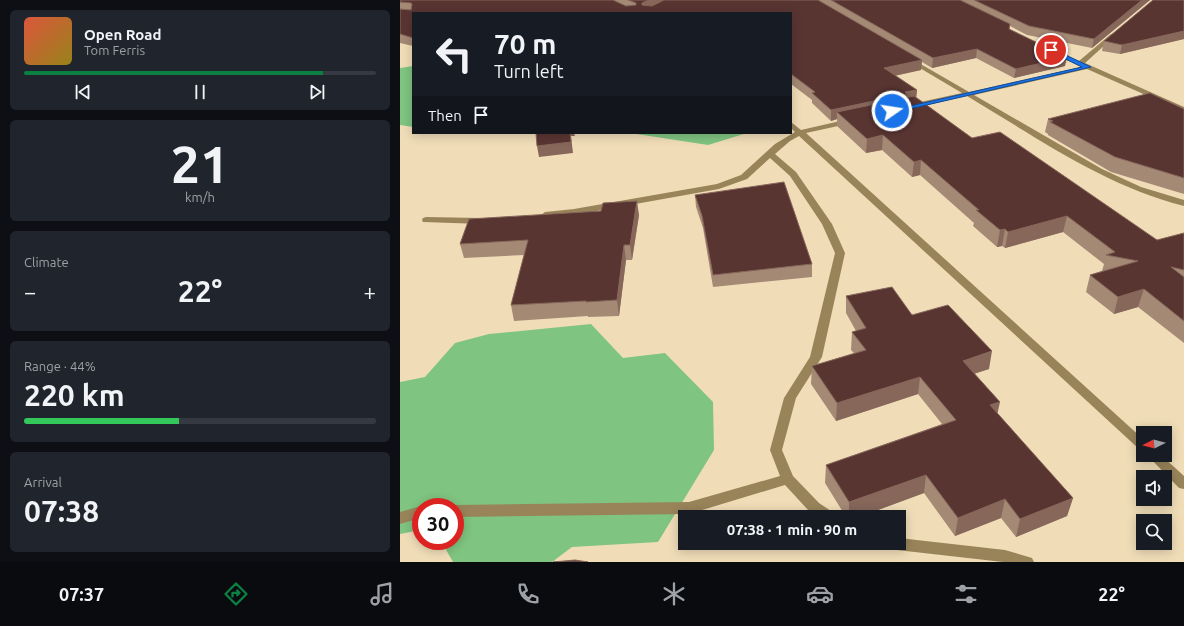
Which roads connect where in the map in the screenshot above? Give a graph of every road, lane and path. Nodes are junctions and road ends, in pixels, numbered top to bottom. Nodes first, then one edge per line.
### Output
1 (1120, 29) edge
2 (1051, 50) edge
3 (901, 55) edge
4 (1080, 64) junction
5 (1088, 67) junction
6 (968, 94) junction
7 (907, 108) edge
8 (1184, 110) edge
9 (854, 120) edge
10 (792, 125) edge
11 (800, 131) junction
12 (770, 154) junction
13 (1184, 203) edge
14 (538, 216) edge
15 (426, 220) dead end
16 (493, 220) edge
17 (1136, 440) edge
18 (1160, 462) edge
19 (788, 479) junction
20 (1184, 484) edge
21 (818, 510) edge
22 (464, 511) edge
23 (412, 515) edge
24 (400, 518) edge
25 (906, 545) edge
26 (1027, 562) edge

1 - 4 street
2 - 4 street
3 - 6 street
4 - 5 street
5 - 6 street
5 - 8 street
6 - 7 street
6 - 13 street
9 - 11 street
10 - 11 street
11 - 12 street
11 - 17 street
12 - 14 street
12 - 19 street
15 - 16 street
18 - 20 street
19 - 21 street
19 - 22 street
23 - 24 street
25 - 26 street

